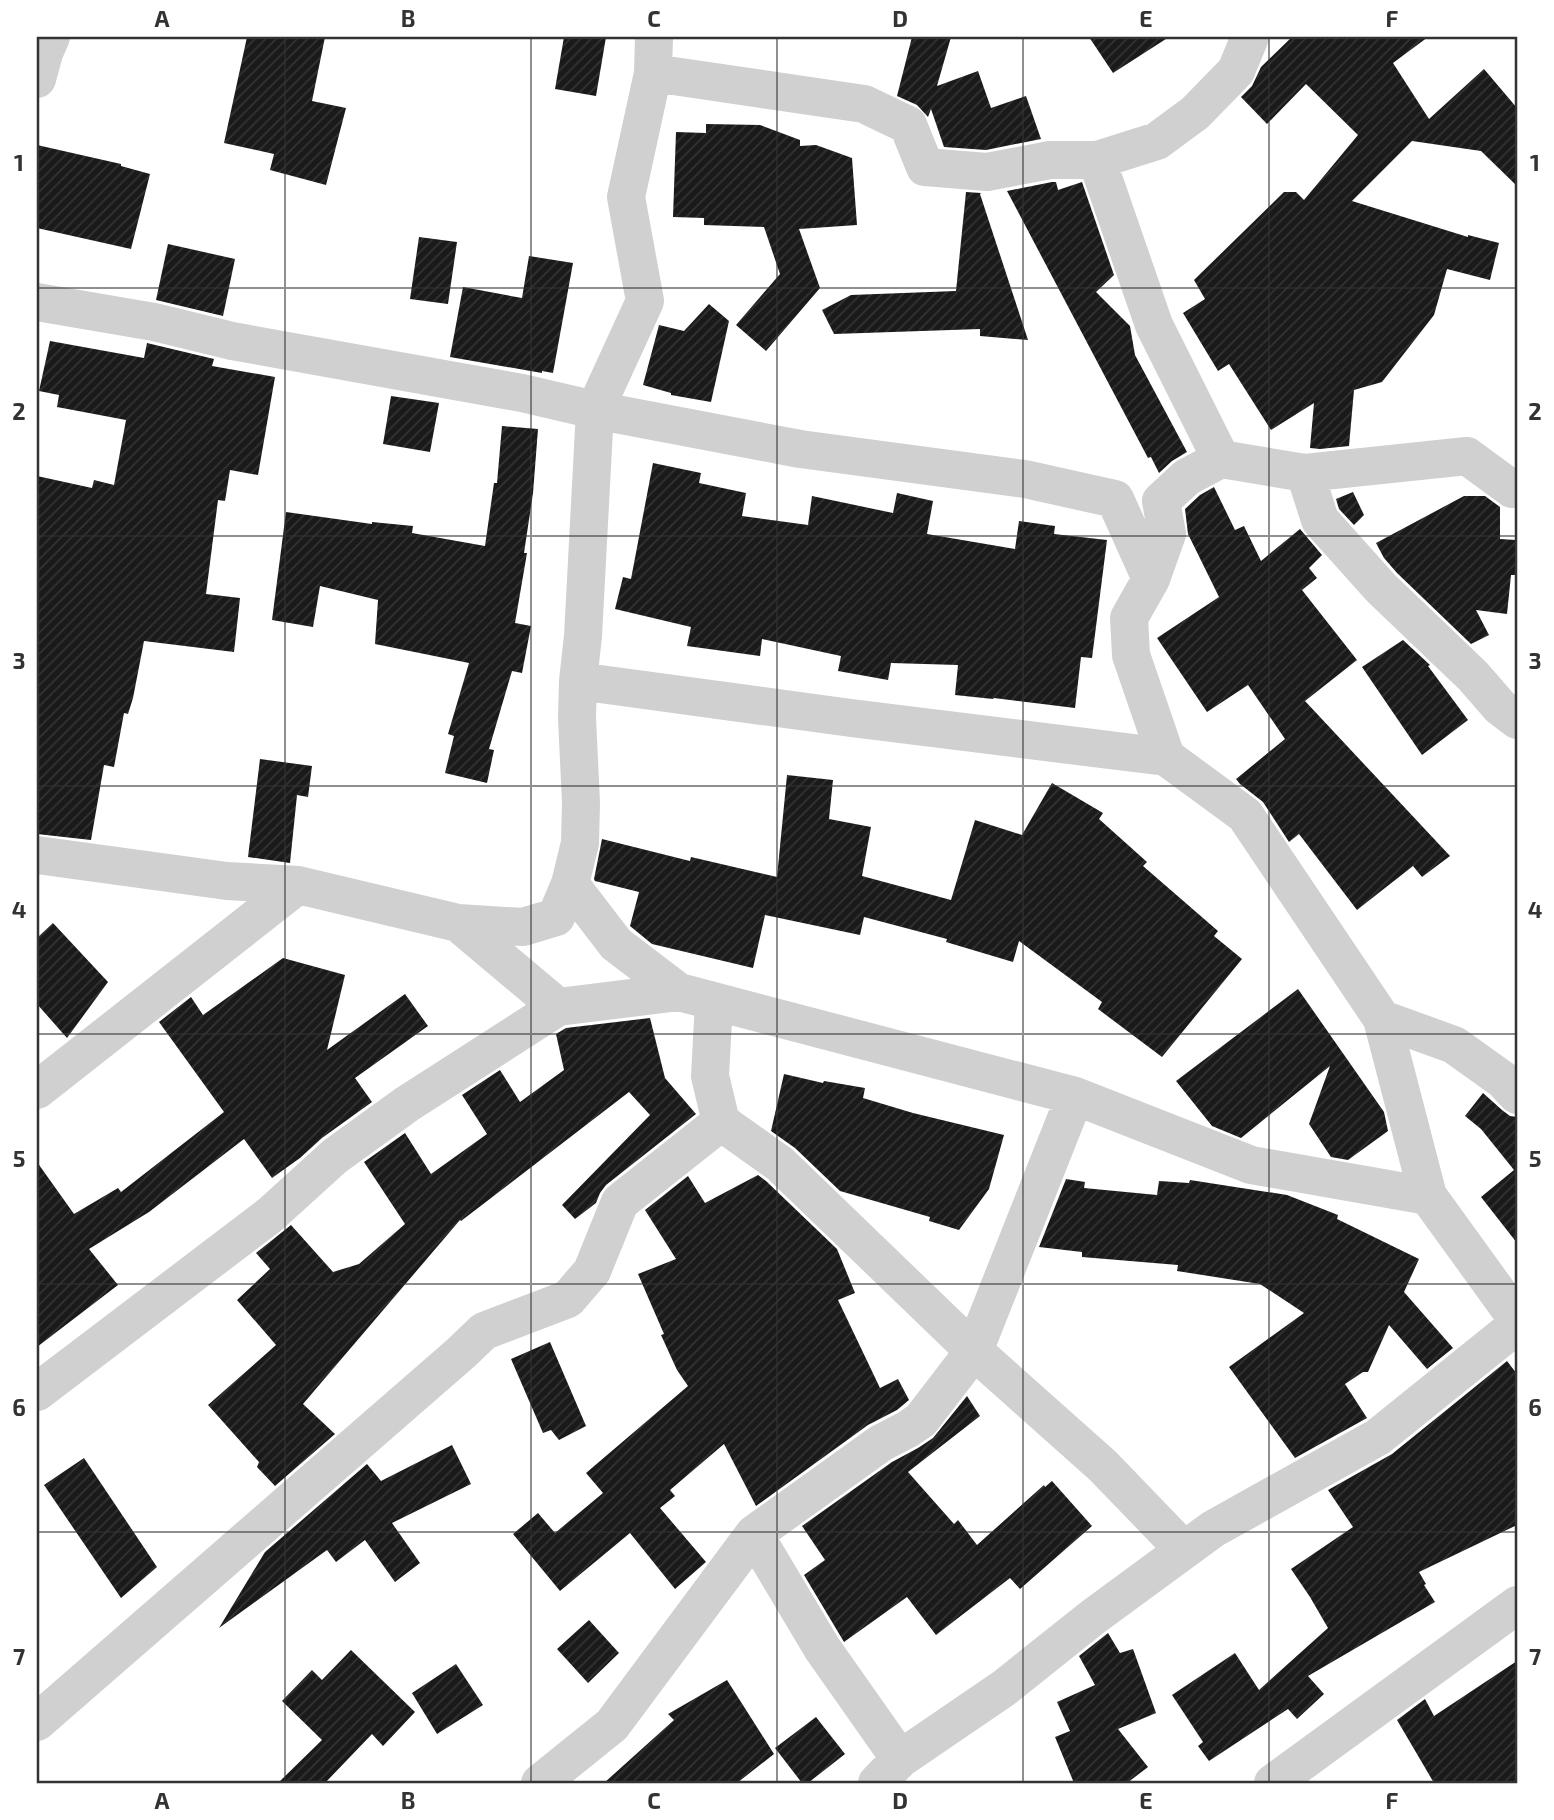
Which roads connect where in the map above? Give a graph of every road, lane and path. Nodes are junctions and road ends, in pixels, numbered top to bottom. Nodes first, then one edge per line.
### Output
1 (51, 37) edge
2 (1250, 37) edge
3 (653, 55) edge
4 (37, 79) edge
5 (1097, 160) junction
6 (37, 302) edge
7 (595, 410) junction
8 (1222, 459) junction
9 (1305, 473) junction
10 (1517, 488) edge
11 (1152, 579) junction
12 (578, 681) junction
13 (1517, 720) edge
14 (1166, 757) junction
15 (37, 855) edge
16 (570, 884) junction
17 (298, 885) junction
18 (458, 923) junction
19 (696, 997) junction
20 (558, 1007) junction
21 (1382, 1019) junction
22 (37, 1090) edge
23 (1517, 1095) edge
24 (1075, 1096) junction
25 (721, 1122) junction
26 (1427, 1196) junction
27 (1517, 1319) edge
28 (1517, 1325) edge
29 (974, 1352) junction
30 (37, 1392) edge
31 (754, 1534) junction
32 (1184, 1550) junction
33 (1517, 1605) edge
34 (37, 1722) edge
35 (888, 1771) edge
36 (540, 1783) edge
37 (1273, 1783) edge

1 - 4 street
2 - 5 street
3 - 5 street
3 - 7 street
5 - 8 street
6 - 7 street
7 - 11 street
7 - 12 street
8 - 9 street
8 - 11 street
9 - 10 street
9 - 13 street
11 - 14 street
12 - 14 street
12 - 16 street
14 - 21 street
15 - 17 street
16 - 18 street
16 - 19 street
17 - 18 street
17 - 22 street
18 - 20 street
19 - 20 street
19 - 24 street
19 - 25 street
20 - 30 street
21 - 23 street
21 - 26 street
24 - 26 street
24 - 29 street
25 - 29 street
25 - 34 street
26 - 27 street
28 - 32 street
29 - 31 street
29 - 32 street
31 - 35 street
31 - 36 street
32 - 35 street
33 - 37 street

